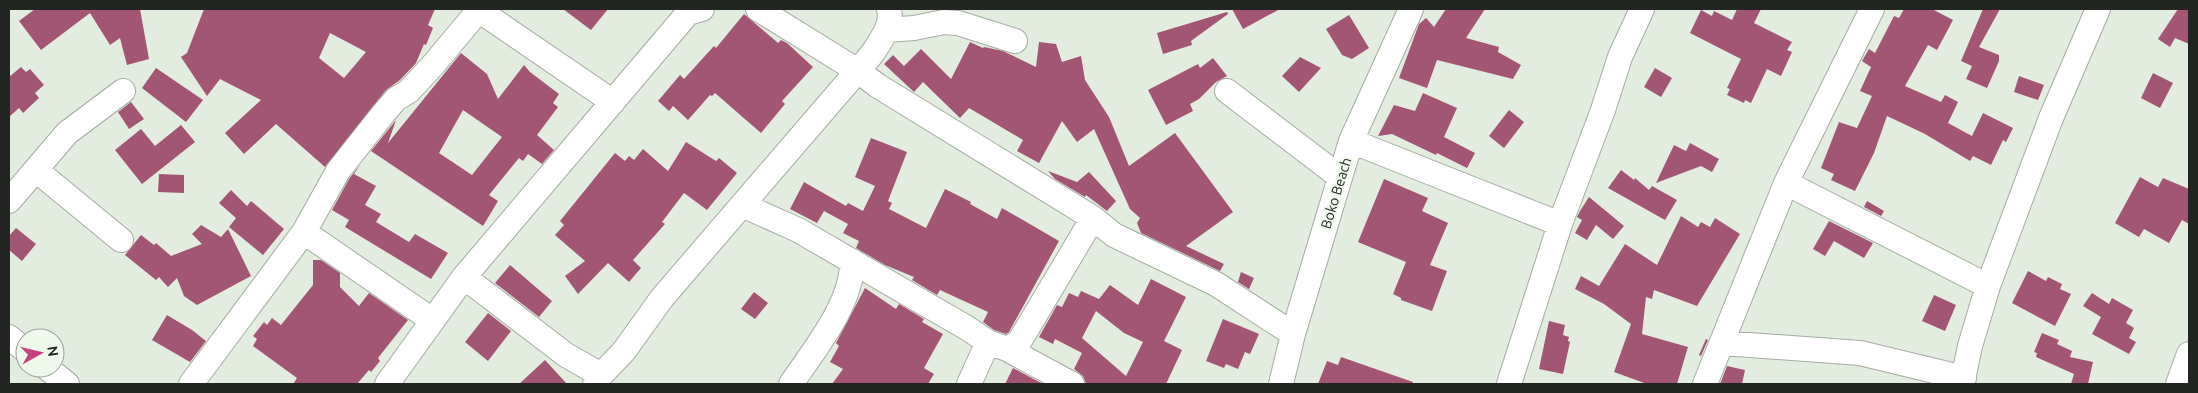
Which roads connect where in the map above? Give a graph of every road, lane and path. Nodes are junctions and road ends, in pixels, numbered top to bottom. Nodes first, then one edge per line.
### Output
1 (478, 9) edge
2 (702, 9) edge
3 (758, 9) edge
4 (1411, 9) edge
5 (1642, 9) edge
6 (1872, 9) edge
7 (2098, 9) edge
8 (888, 19) edge
9 (1015, 41) dead end
10 (858, 71) junction
11 (123, 91) dead end
12 (1227, 92) dead end
13 (613, 102) junction
14 (1351, 141) junction
15 (36, 170) junction
16 (1340, 177) junction
17 (1786, 184) junction
18 (9, 201) edge
19 (742, 205) junction
20 (1093, 218) junction
21 (1560, 224) junction
22 (304, 232) junction
23 (122, 240) dead end
24 (852, 261) junction
25 (464, 278) junction
26 (1988, 286) junction
27 (432, 320) junction
28 (1293, 334) junction
29 (1722, 343) junction
30 (998, 346) junction
31 (2189, 354) edge
32 (598, 380) edge
33 (1963, 381) edge
34 (191, 384) edge
35 (387, 384) edge
36 (791, 384) edge
37 (969, 384) edge
38 (1072, 384) edge
39 (1281, 384) edge
40 (1509, 384) edge
41 (1705, 384) edge
42 (2178, 384) edge

1 - 13 street
1 - 22 street
2 - 13 street
3 - 10 street
4 - 14 street, Boko Beach
5 - 21 street
6 - 17 street
7 - 26 street
8 - 9 street
8 - 10 street
10 - 19 street
10 - 20 street
11 - 15 street
12 - 16 street
13 - 25 street
14 - 16 street, Boko Beach
14 - 21 street
15 - 18 street
15 - 23 street
16 - 28 street, Boko Beach
17 - 26 street
17 - 29 street
19 - 24 street
19 - 32 street
20 - 28 street
20 - 30 street
21 - 40 street
22 - 27 street
22 - 34 street
24 - 30 street
24 - 36 street
25 - 27 street
25 - 32 street
26 - 33 street
27 - 35 street
28 - 39 street, Boko Beach
29 - 33 street
29 - 41 street
30 - 37 street
30 - 38 street
31 - 42 street

